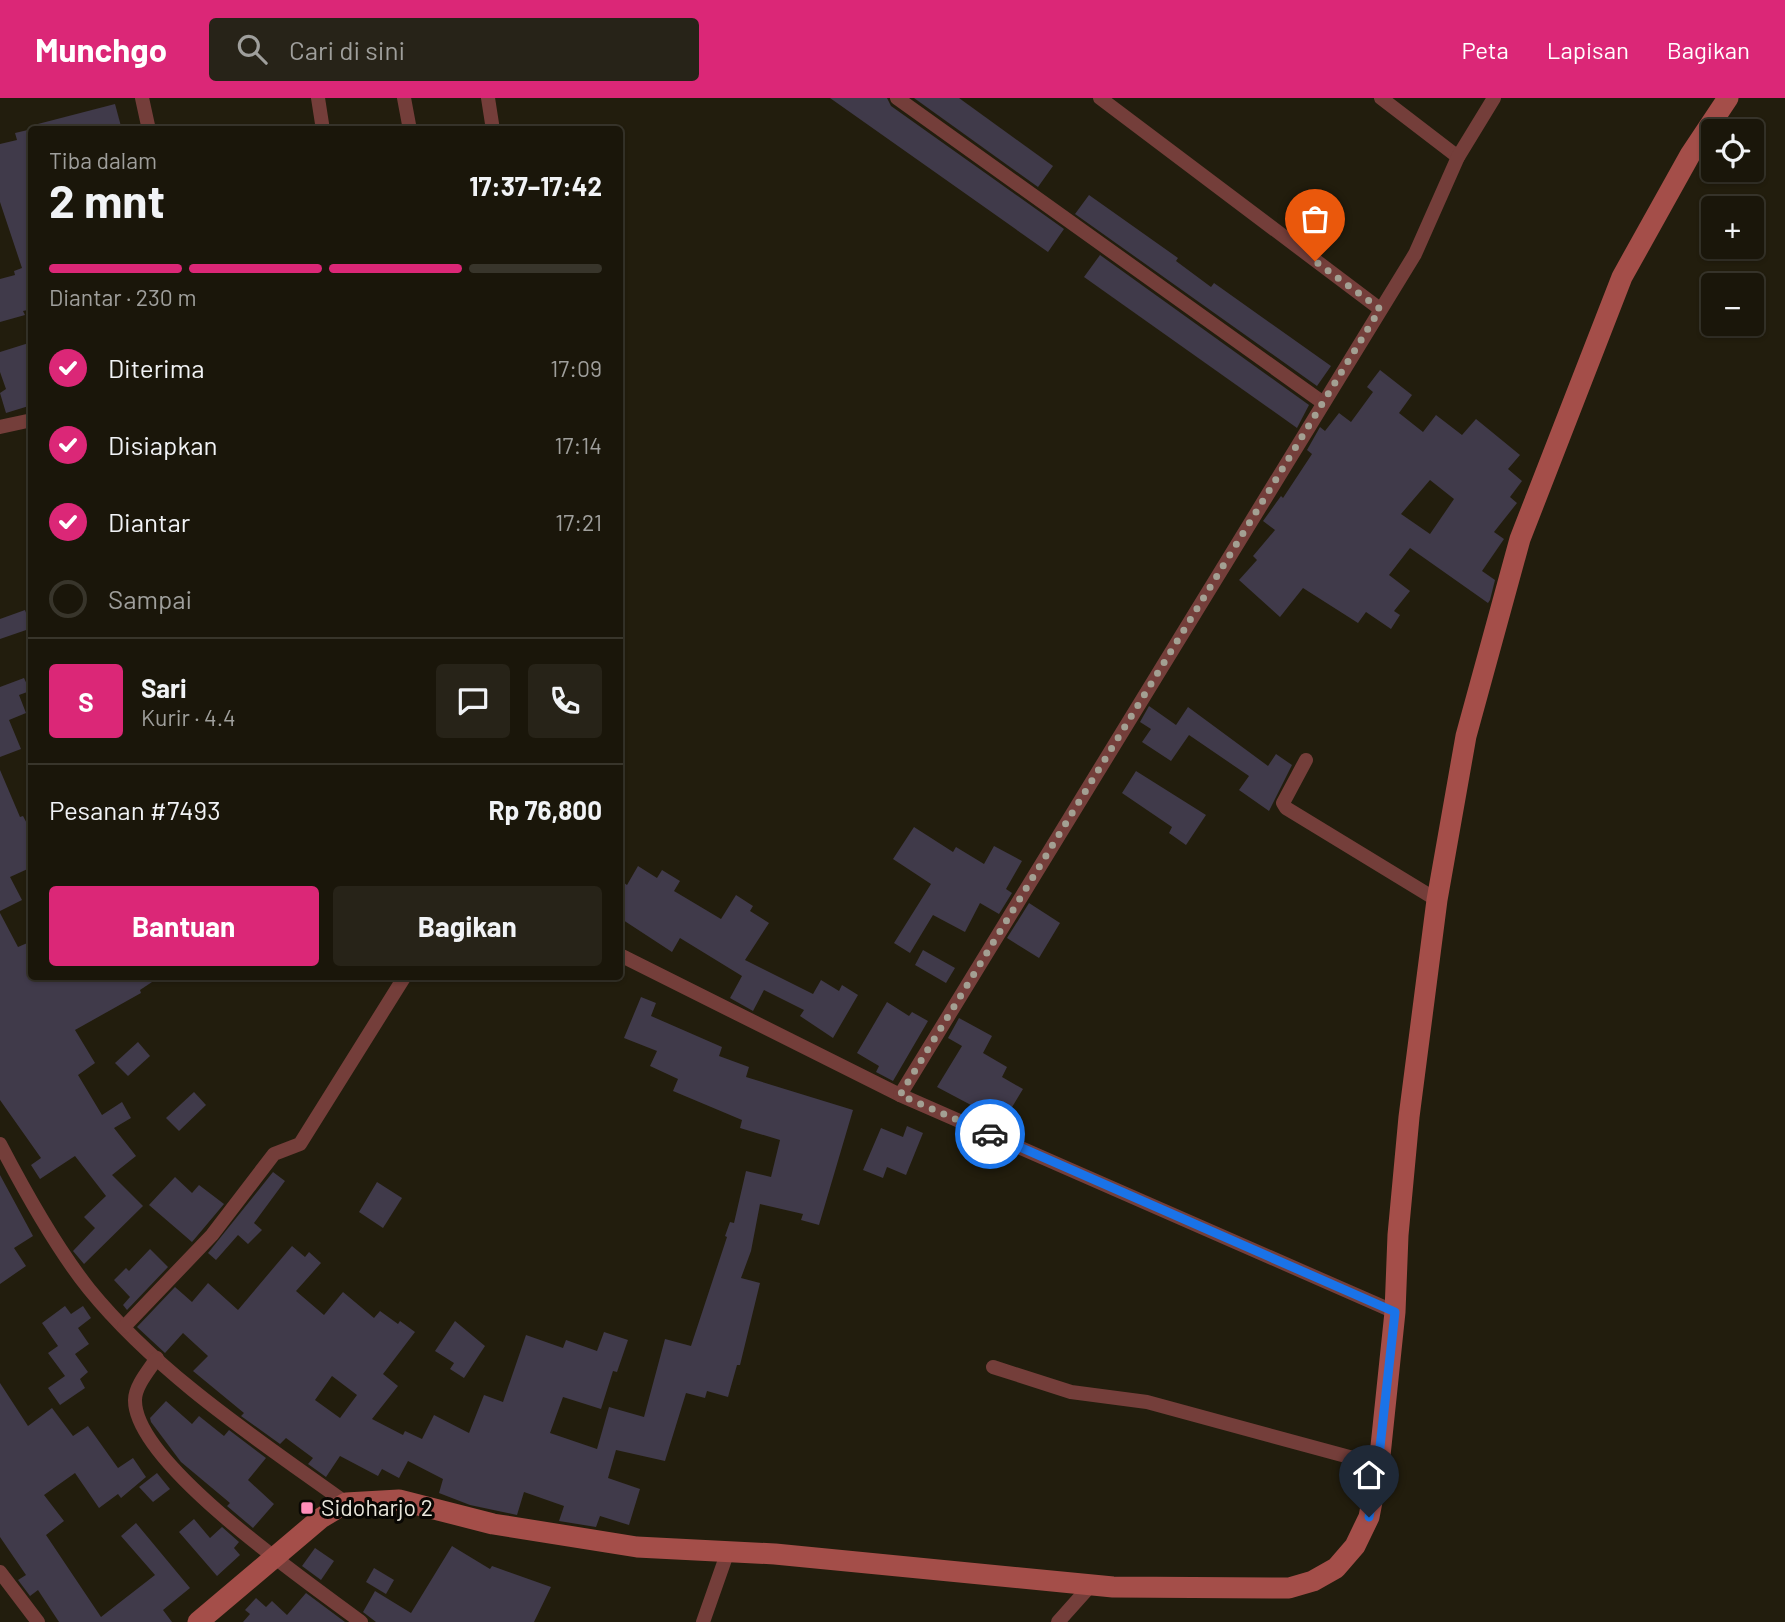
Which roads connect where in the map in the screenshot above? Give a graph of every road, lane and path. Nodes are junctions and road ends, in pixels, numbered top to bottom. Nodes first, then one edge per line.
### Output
1 (142, 98) edge
2 (318, 98) edge
3 (404, 98) edge
4 (488, 98) edge
5 (897, 98) edge
6 (1100, 98) edge
7 (1381, 98) edge
8 (1492, 99) edge
9 (1726, 99) edge
10 (148, 126) edge
11 (322, 126) edge
12 (409, 126) edge
13 (492, 126) edge
14 (1458, 157) junction
15 (1380, 309) junction
16 (1322, 401) junction
17 (28, 421) edge
18 (0, 427) edge
19 (1306, 760) dead end
20 (1437, 900) junction
21 (623, 956) edge
22 (402, 980) edge
23 (900, 1095) junction
24 (0, 1144) edge
25 (1395, 1312) junction
26 (124, 1327) junction
27 (157, 1358) junction
28 (993, 1367) dead end
29 (1378, 1465) junction
30 (346, 1503) junction
31 (728, 1551) junction
32 (275, 1557) junction
33 (0, 1572) edge
34 (1091, 1585) junction
35 (38, 1622) edge
36 (198, 1622) edge
37 (361, 1622) edge
38 (703, 1622) edge
39 (1058, 1622) edge

1 - 10 street
2 - 11 street
3 - 12 street
4 - 13 street
5 - 16 street
6 - 15 street
7 - 14 street
8 - 14 street
9 - 20 main road
14 - 15 street
15 - 16 street
16 - 23 street
17 - 18 street
19 - 20 street
20 - 25 main road
21 - 23 street
22 - 26 street
23 - 25 street
24 - 26 street
25 - 29 main road
26 - 27 street
27 - 30 street
27 - 32 street
28 - 29 street
29 - 34 main road
30 - 31 main road
30 - 32 main road
31 - 34 main road
31 - 38 street
32 - 36 main road
32 - 37 street
33 - 35 street
34 - 39 street

